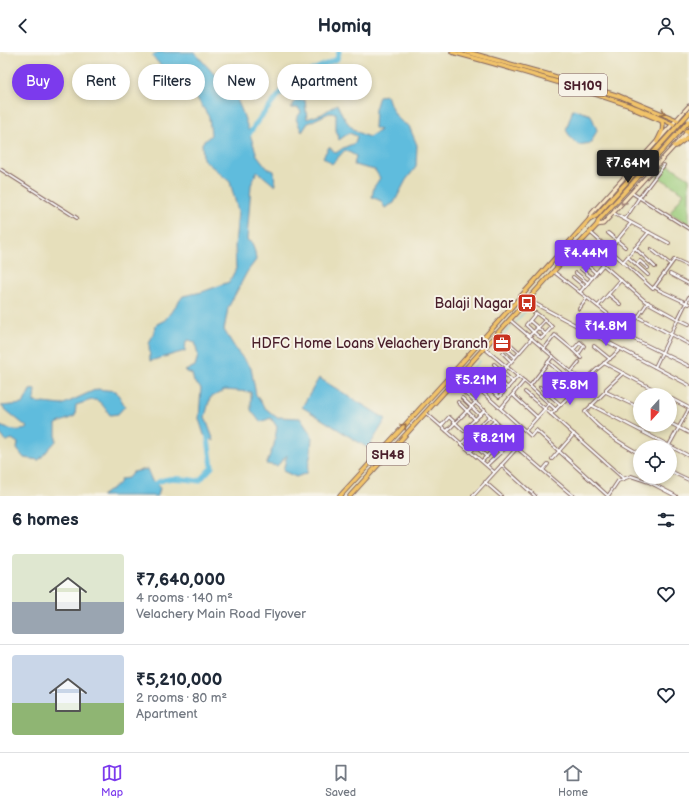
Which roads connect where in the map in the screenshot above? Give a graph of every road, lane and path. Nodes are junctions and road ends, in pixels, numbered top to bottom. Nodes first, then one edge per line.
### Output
1 (453, 52) edge
2 (467, 52) edge
3 (486, 59) junction
4 (543, 75) junction
5 (689, 106) edge
6 (689, 113) edge
7 (647, 114) junction
8 (677, 119) junction
9 (689, 121) edge
10 (673, 124) junction
11 (689, 125) edge
12 (689, 132) edge
13 (657, 142) junction
14 (674, 146) joint
15 (664, 165) dead end
16 (0, 169) edge
17 (632, 192) junction
18 (639, 198) junction
19 (613, 213) junction
20 (77, 218) dead end
21 (625, 219) junction
22 (589, 220) junction
23 (632, 223) junction
24 (597, 225) junction
25 (689, 229) edge
26 (590, 232) junction
27 (649, 232) junction
28 (608, 233) dead end
29 (617, 240) junction
30 (669, 242) dead end
31 (579, 244) junction
32 (625, 247) dead end
33 (634, 248) junction
34 (651, 249) dead end
35 (609, 250) junction
36 (627, 257) junction
37 (555, 258) junction
38 (623, 262) junction
39 (561, 263) junction
40 (586, 264) dead end
41 (670, 264) junction
42 (604, 265) junction
43 (636, 265) junction
44 (689, 266) edge
45 (655, 267) dead end
46 (648, 268) dead end
47 (581, 269) dead end
48 (553, 272) junction
49 (576, 273) dead end
50 (596, 273) junction
51 (670, 274) dead end
52 (648, 275) dead end
53 (573, 277) dead end
54 (592, 278) junction
55 (622, 280) junction
56 (588, 283) junction
57 (689, 284) edge
58 (585, 287) junction
59 (654, 287) junction
60 (580, 292) junction
61 (609, 295) junction
62 (689, 297) edge
63 (587, 298) junction
64 (528, 300) junction
65 (648, 302) junction
66 (686, 303) junction
67 (620, 304) dead end
68 (689, 304) edge
69 (598, 306) junction
70 (579, 309) dead end
71 (638, 317) junction
72 (678, 319) junction
73 (510, 320) junction
74 (545, 320) junction
75 (530, 321) junction
76 (689, 324) edge
77 (538, 328) junction
78 (534, 332) junction
79 (546, 334) junction
80 (670, 335) junction
81 (530, 337) junction
82 (632, 338) dead end
83 (510, 344) dead end
84 (689, 344) edge
85 (520, 346) dead end
86 (594, 346) dead end
87 (484, 348) junction
88 (523, 348) junction
89 (506, 349) dead end
90 (544, 349) junction
91 (620, 349) junction
92 (573, 350) junction
93 (519, 352) junction
94 (662, 352) junction
95 (503, 353) dead end
96 (578, 354) junction
97 (553, 356) junction
98 (514, 357) junction
99 (581, 358) dead end
100 (610, 359) junction
101 (511, 361) junction
102 (548, 362) junction
103 (579, 362) dead end
104 (604, 363) junction
105 (494, 364) dead end
106 (506, 366) junction
107 (689, 366) edge
108 (655, 367) junction
109 (479, 370) dead end
110 (488, 371) dead end
111 (502, 371) junction
112 (540, 372) junction
113 (571, 372) junction
114 (461, 373) junction
115 (623, 373) junction
116 (562, 374) junction
117 (518, 376) junction
118 (496, 378) junction
119 (479, 379) dead end
120 (524, 381) junction
121 (513, 382) junction
122 (583, 382) junction
123 (453, 383) junction
124 (492, 384) junction
125 (554, 384) junction
126 (689, 385) edge
127 (530, 386) junction
128 (540, 387) dead end
129 (488, 388) junction
130 (508, 388) junction
131 (578, 388) junction
132 (651, 388) edge
133 (606, 391) junction
134 (484, 392) junction
135 (525, 392) dead end
136 (503, 393) junction
137 (513, 395) junction
138 (462, 398) dead end
139 (569, 398) junction
140 (458, 402) dead end
141 (476, 402) junction
142 (677, 402) edge
143 (549, 404) junction
144 (633, 404) edge
145 (561, 405) junction
146 (591, 405) junction
147 (471, 406) junction
148 (501, 408) junction
149 (545, 409) junction
150 (689, 409) edge
151 (485, 410) junction
152 (556, 410) junction
153 (467, 411) junction
154 (426, 413) junction
155 (551, 414) junction
156 (480, 415) junction
157 (490, 416) junction
158 (537, 417) junction
159 (555, 418) junction
160 (475, 419) junction
161 (495, 421) junction
162 (455, 422) junction
163 (499, 425) junction
164 (441, 426) junction
165 (468, 426) dead end
166 (678, 427) junction
167 (478, 428) junction
168 (526, 430) junction
169 (446, 431) junction
170 (464, 431) dead end
171 (483, 433) junction
172 (689, 433) edge
173 (574, 434) junction
174 (486, 437) junction
175 (514, 440) junction
176 (657, 440) edge
177 (671, 440) edge
178 (472, 443) junction
179 (461, 444) junction
180 (476, 447) junction
181 (496, 447) junction
182 (466, 448) junction
183 (517, 448) junction
184 (633, 450) edge
185 (677, 450) edge
186 (470, 452) junction
187 (559, 452) junction
188 (500, 453) junction
189 (689, 456) edge
190 (487, 457) junction
191 (552, 459) dead end
192 (482, 461) junction
193 (548, 464) dead end
194 (501, 465) junction
195 (487, 466) junction
196 (543, 470) junction
197 (494, 472) junction
198 (677, 474) edge
199 (624, 479) junction
200 (689, 480) edge
201 (485, 482) junction
202 (340, 496) edge
203 (350, 496) edge
204 (473, 496) edge
205 (500, 496) edge
206 (536, 496) edge
207 (573, 496) edge
208 (608, 496) edge
209 (676, 496) edge

1 - 3 main road, SH109
2 - 3 main road, SH109
3 - 4 main road, SH109
4 - 7 main road, SH109
4 -> 8 main road, SH109
5 - 8 street
6 - 22 main road, SH48, bridge
7 - 10 main road, SH109
7 - 13 main road
8 - 10 street
8 - 11 main road, SH109
9 - 24 main road, SH48, bridge
10 - 12 main road, SH109
10 - 13 street
12 - 14 main road
13 - 22 street
14 - 17 street
15 - 18 street
16 - 20 street
17 - 18 street
17 -> 19 street
18 - 21 street
18 - 25 street
19 - 21 street
19 - 24 street
21 - 23 street
22 - 37 main road, SH48
23 - 27 street
23 - 29 street
24 - 26 main road, SH48
26 - 31 main road, SH48
26 - 35 street
27 - 30 street
27 - 33 street
28 - 29 street
29 - 32 street
29 - 35 street
31 - 39 main road, SH48
31 - 42 street
33 - 36 street
33 - 45 street
34 - 41 street
35 - 38 street
36 - 38 street
36 - 43 street
37 - 39 main road
202 -> 37 main road, SH48
38 - 59 street
39 - 48 main road, SH48
40 - 50 street
41 - 44 street
41 - 59 street
42 - 50 street
42 - 55 street
43 - 46 street
43 - 52 street
47 - 54 street
48 - 60 street
48 - 64 main road, SH48
49 - 56 street
50 - 54 street
51 - 57 street
53 - 58 street
54 - 56 street
55 - 61 street
55 - 65 street
56 - 58 street
58 - 60 street
59 - 66 street
60 - 63 street
61 - 67 street
61 - 69 street
62 - 66 street
63 - 69 street
63 - 70 street
64 - 73 main road, SH48
64 - 91 street
65 - 71 street
65 - 72 street
66 - 68 street
66 - 72 street
69 - 71 street
71 - 80 street
72 - 76 street
72 - 80 street
73 - 81 street
73 - 87 main road, SH48
74 - 75 street
74 - 77 street
74 - 79 street
75 - 77 street
75 - 78 street
77 - 78 street
77 - 79 street
78 - 79 street
78 - 81 street
80 - 84 street
80 - 94 street
81 - 88 street
81 - 90 street
82 - 94 street
83 - 93 street
85 - 88 street
86 - 100 street
87 - 106 street
87 - 114 main road, SH48
88 - 93 street
89 - 98 street
90 - 92 street
90 - 97 street
91 - 100 street
91 - 108 street
92 - 96 street
92 - 96 street
93 - 98 street
94 - 107 street
94 - 108 street
95 - 101 street
96 - 99 street
97 - 102 street
97 - 113 street
98 - 101 street
100 - 104 street
101 - 106 street
102 - 112 street
102 - 116 street
103 - 113 street
104 - 115 street
104 - 122 street
105 - 111 street
106 - 111 street
106 - 117 street
108 - 126 street
109 - 124 street
110 - 118 street
111 - 118 street
111 - 121 street
112 - 125 street
112 - 127 street
113 - 122 street
114 - 123 main road, SH48
114 - 134 street
115 - 132 street
115 - 133 street
116 - 125 street
116 - 131 street
117 - 120 street
117 - 121 street
118 - 124 street
118 - 130 street
119 - 129 street
120 - 127 street
120 - 137 street
121 - 130 street
122 - 131 street
123 - 141 street
123 - 154 main road, SH48
124 - 129 street
124 - 136 street
125 - 139 street
127 - 143 street
128 - 145 street
129 - 134 street
129 - 136 street
130 - 136 street
131 - 139 street
133 - 144 street
133 - 146 street
134 - 148 street
135 - 149 street
137 - 148 street
137 - 158 street
138 - 147 street
139 - 145 street
140 - 153 street
141 - 147 street
141 - 151 street
142 - 150 street
143 - 149 street
143 - 152 street
145 - 152 street
146 - 176 street
146 - 184 street
147 - 153 street
147 - 156 street
148 - 168 street
149 - 155 street
149 - 158 street
150 - 166 street
151 - 156 street
151 - 157 street
152 - 155 street
152 - 159 street
153 - 160 street
153 - 162 street
154 - 164 street
154 - 203 main road, SH48
155 - 159 street
156 - 160 street
157 - 161 street
157 - 167 street
158 - 168 street
159 - 173 street
160 - 165 street
161 - 163 street
161 - 171 street
162 - 164 street
162 - 169 street
162 - 170 street
163 - 174 street
163 - 175 street
164 - 169 street
166 - 172 street
166 - 177 street
167 - 171 street
167 - 179 street
168 - 187 street
169 - 179 street
171 - 174 street
171 - 178 street
173 - 187 street
173 - 199 street
174 - 180 street
174 - 181 street
175 - 183 street
175 - 188 street
178 - 180 street
178 - 182 street
179 - 182 street
180 - 186 street
180 - 190 street
181 - 188 street
181 - 190 street
182 - 186 street
183 - 194 street
183 - 196 street
185 - 189 street
186 - 192 street
187 - 191 street
187 - 208 street
188 - 195 street
190 - 192 street
192 - 195 street
193 - 196 street
194 - 197 street
194 - 206 street
195 - 197 street
196 - 207 street
197 - 201 street
198 - 200 street
199 - 208 street
199 - 209 street
201 - 204 street
201 - 205 street

